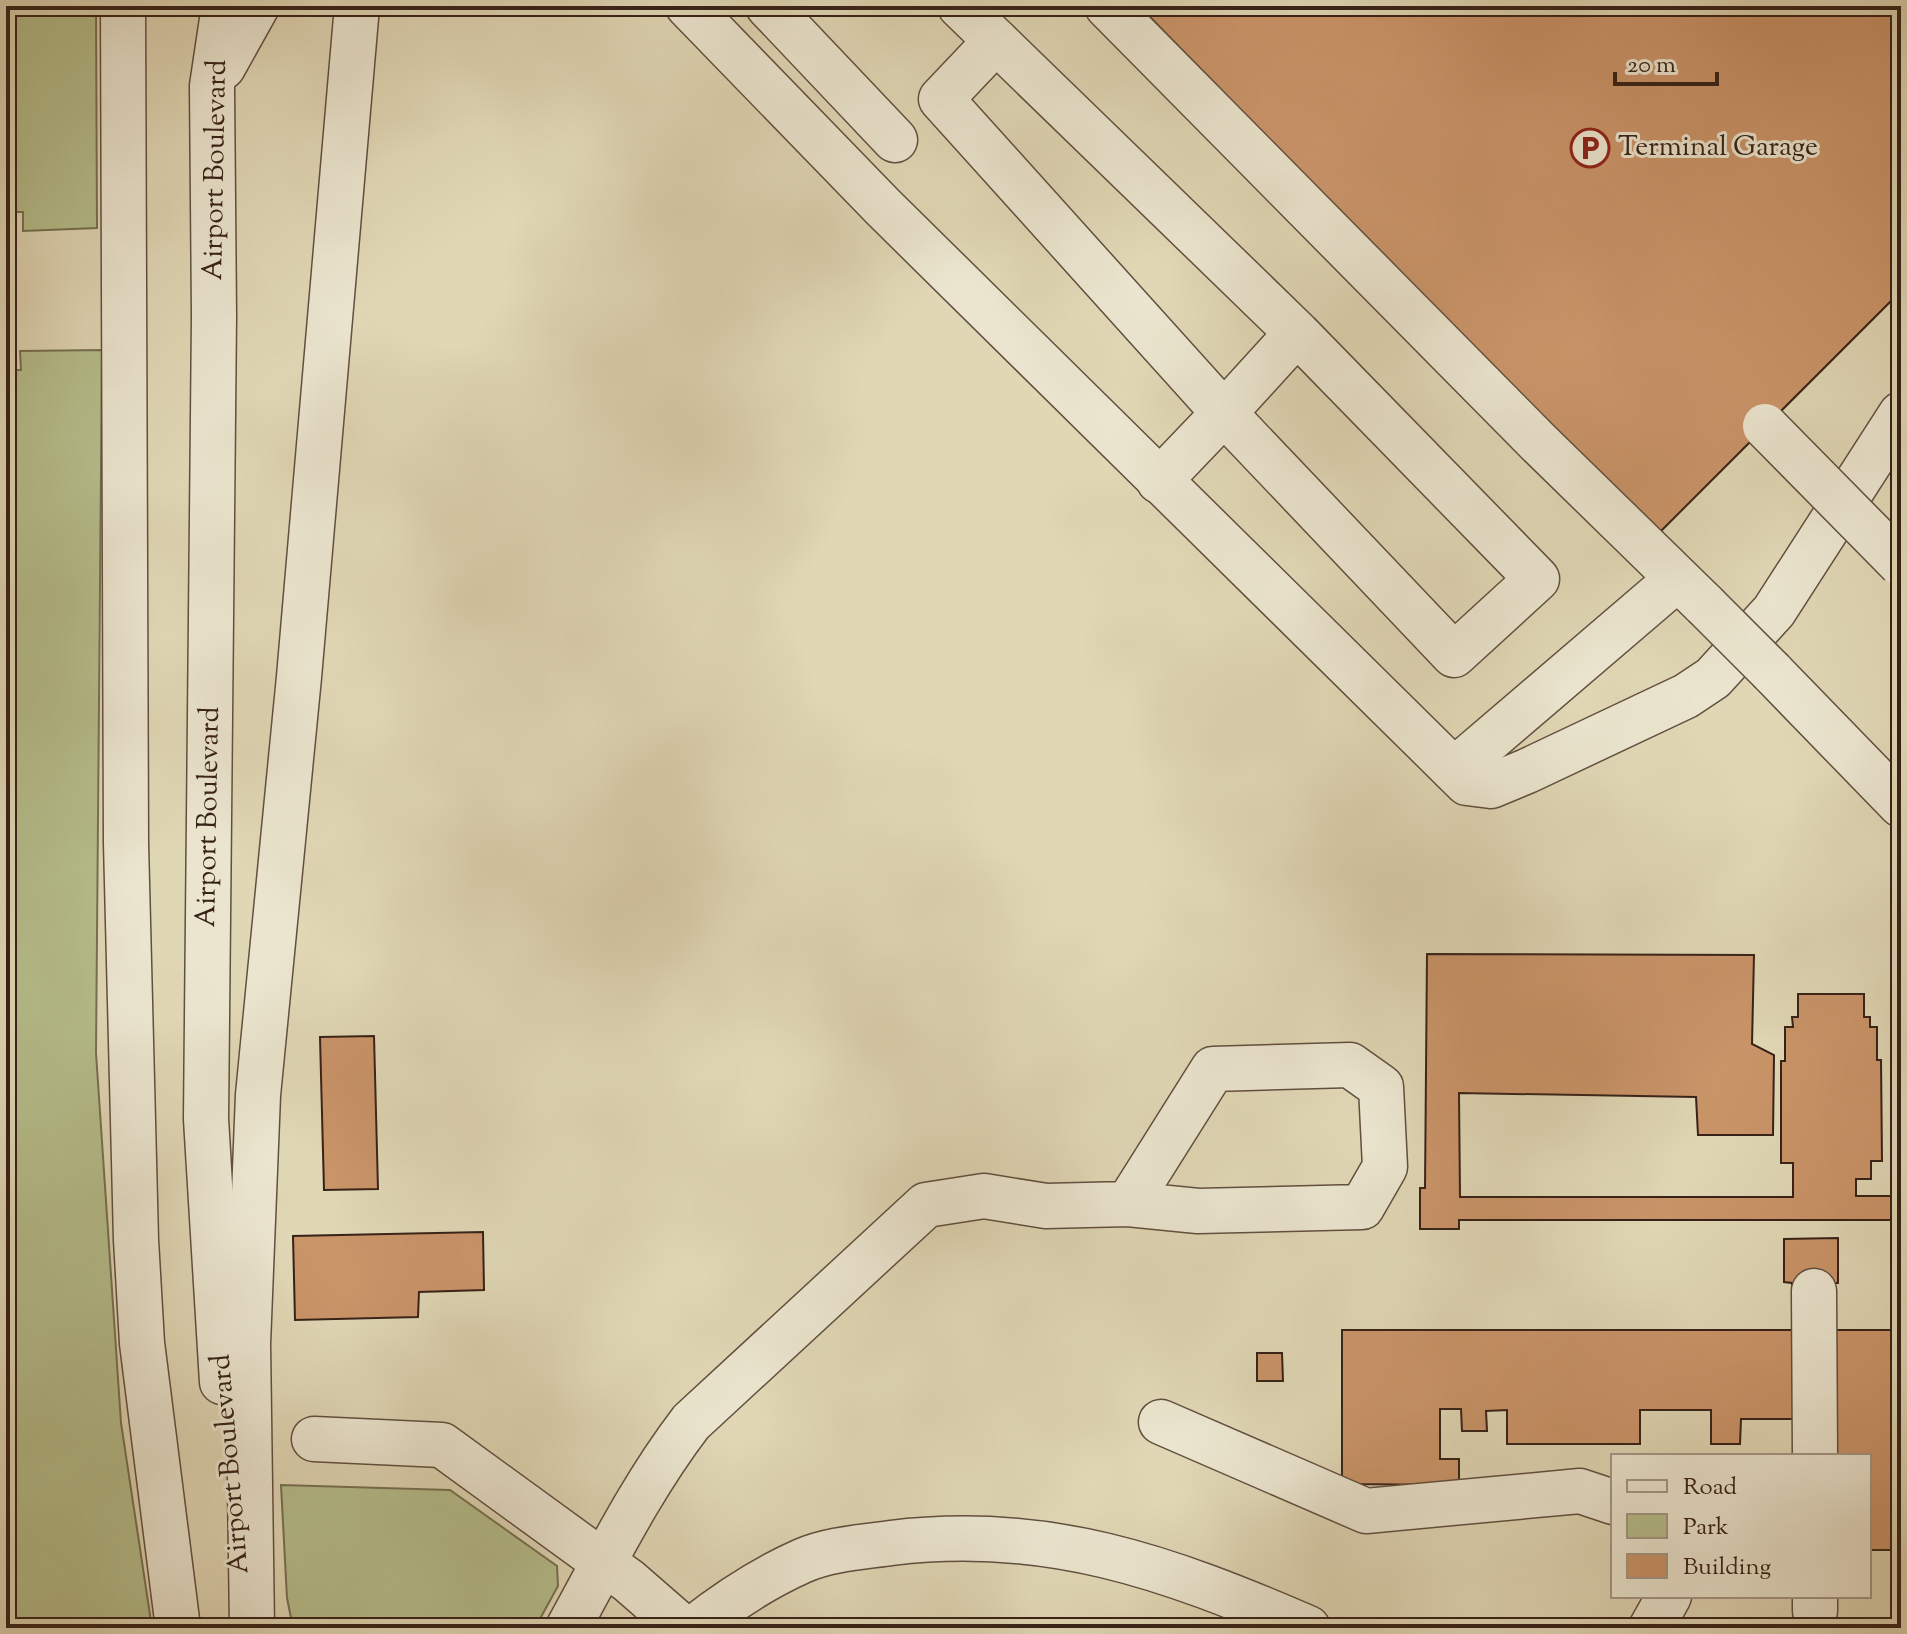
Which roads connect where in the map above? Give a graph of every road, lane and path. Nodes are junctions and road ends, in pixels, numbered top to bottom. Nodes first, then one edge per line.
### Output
1 (123, 6) edge
2 (224, 6) edge
3 (257, 6) edge
4 (357, 6) edge
5 (688, 6) edge
6 (768, 6) edge
7 (960, 6) edge
8 (1107, 6) edge
9 (996, 41) junction
10 (212, 86) junction
11 (941, 99) junction
12 (895, 140) junction
13 (858, 181) junction
14 (1297, 333) junction
15 (1224, 413) junction
16 (1901, 414) edge
17 (1765, 426) dead end
18 (1159, 481) junction
19 (1901, 564) edge
20 (1691, 592) junction
21 (1454, 770) junction
22 (1901, 805) edge
23 (1128, 1204) junction
24 (1814, 1291) dead end
25 (1161, 1422) dead end
26 (314, 1439) dead end
27 (1815, 1454) edge
28 (1611, 1501) edge
29 (603, 1564) junction
30 (1668, 1598) edge
31 (178, 1628) edge
32 (249, 1628) edge
33 (568, 1628) edge
34 (683, 1628) edge
35 (694, 1628) edge
36 (1308, 1628) edge
37 (1651, 1628) edge

1 - 31 street
2 - 10 street, Airport Boulevard
3 - 10 street
4 - 32 street
5 - 13 street
6 - 12 street
7 - 9 street
8 - 20 street
9 - 11 street
9 - 14 street
10 - 32 street, Airport Boulevard
11 - 12 street
11 - 15 street
12 - 13 street
13 - 18 street
14 - 15 street
14 - 15 street
15 - 18 street
16 - 21 street
17 - 19 street, bridge
18 - 21 street
20 - 21 street
20 - 22 street, bridge
23 - 23 street
23 - 29 street
24 - 27 street
25 - 28 street
26 - 29 street
29 - 33 street
29 - 34 street
30 - 37 street
35 - 36 street

